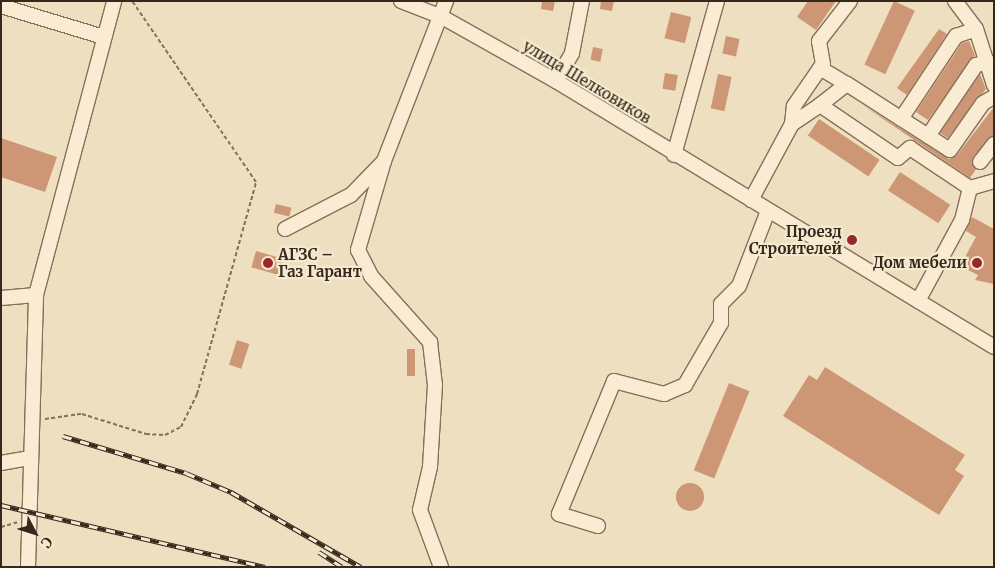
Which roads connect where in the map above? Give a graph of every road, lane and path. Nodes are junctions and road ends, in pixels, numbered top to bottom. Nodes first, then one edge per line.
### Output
1 (114, 1) edge
2 (132, 1) edge
3 (401, 1) edge
4 (446, 1) edge
5 (582, 1) edge
6 (717, 1) edge
7 (850, 1) edge
8 (955, 1) edge
9 (1, 6) edge
10 (442, 17) junction
11 (976, 29) junction
12 (104, 37) junction
13 (989, 62) junction
14 (820, 68) junction
15 (556, 81) junction
16 (847, 84) junction
17 (994, 85) edge
18 (994, 97) edge
19 (820, 105) junction
20 (901, 119) junction
21 (792, 124) junction
22 (928, 136) junction
23 (994, 144) edge
24 (674, 155) junction
25 (384, 161) junction
26 (980, 162) dead end
27 (994, 181) edge
28 (970, 188) junction
29 (751, 200) junction
30 (768, 211) junction
31 (285, 228) dead end
32 (36, 295) junction
33 (1, 298) edge
34 (918, 301) junction
35 (993, 346) edge
36 (30, 422) junction
37 (29, 458) junction
38 (1, 463) edge
39 (28, 518) junction
40 (598, 526) dead end
41 (1, 528) edge
42 (28, 567) edge
43 (441, 567) edge

1 - 12 street
2 - 36 path
3 - 10 street, улица Шелковиков
4 - 10 street
5 - 15 street
6 - 24 street
7 - 14 street
8 - 11 street
9 - 12 street
10 - 15 street, улица Шелковиков
10 - 25 street
11 - 13 street
11 - 20 street
12 - 32 street
13 - 17 street
13 - 22 street
14 - 16 street
14 - 21 street
15 - 24 street, улица Шелковиков
16 - 19 street
16 - 20 street
18 - 22 street
19 - 21 street
19 - 28 street
20 - 22 street
21 - 29 street
23 - 26 street
24 - 29 street, улица Шелковиков
25 - 31 street
25 - 43 street
27 - 28 street
28 - 34 street
29 - 30 street, улица Шелковиков
30 - 34 street, улица Шелковиков
30 - 40 street
32 - 33 street
32 - 36 street
34 - 35 street, улица Шелковиков
36 - 37 street
37 - 38 street
37 - 39 street
39 - 41 path
39 - 42 street

